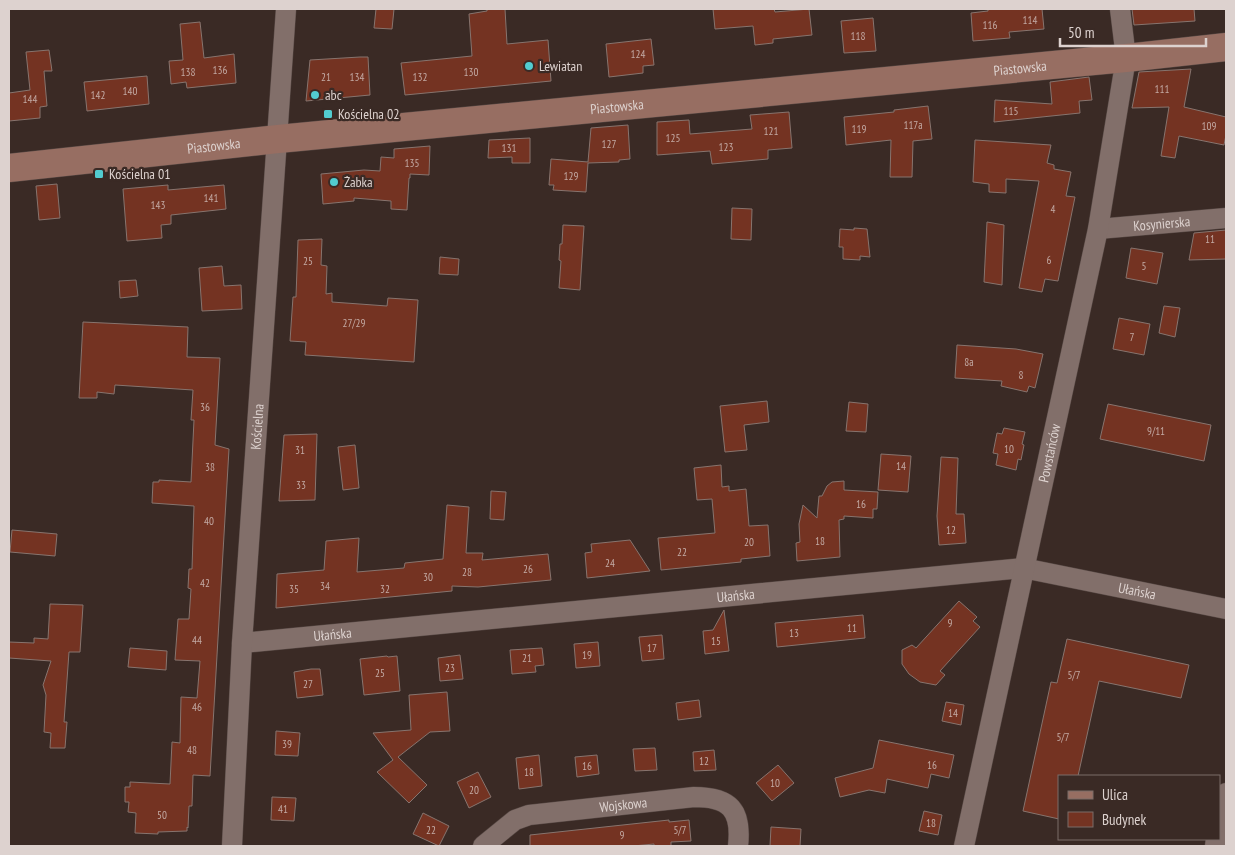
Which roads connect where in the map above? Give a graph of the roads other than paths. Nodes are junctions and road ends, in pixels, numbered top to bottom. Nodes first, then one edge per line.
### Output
1 (286, 9) edge
2 (1120, 9) edge
3 (1226, 47) edge
4 (1126, 58) junction
5 (278, 139) junction
6 (9, 168) edge
7 (1226, 218) edge
8 (1098, 229) junction
9 (1023, 568) junction
10 (1226, 609) edge
11 (242, 643) junction
12 (1226, 793) edge
13 (1220, 823) edge
14 (232, 846) edge
15 (483, 846) edge
16 (738, 846) edge
17 (964, 846) edge

1 - 5 street, Kościelna
2 - 4 street, Powstańców
3 - 4 street, Piastowska
4 - 5 street, Piastowska
4 - 8 street, Powstańców
5 - 6 street, Piastowska
5 - 11 street, Kościelna
7 - 8 street, Kosynierska
8 - 9 street, Powstańców
9 - 10 street, Ułańska
9 - 11 street, Ułańska
9 - 17 street, Powstańców
11 - 14 street, Kościelna
12 - 13 street
15 - 16 street, Wojskowa

